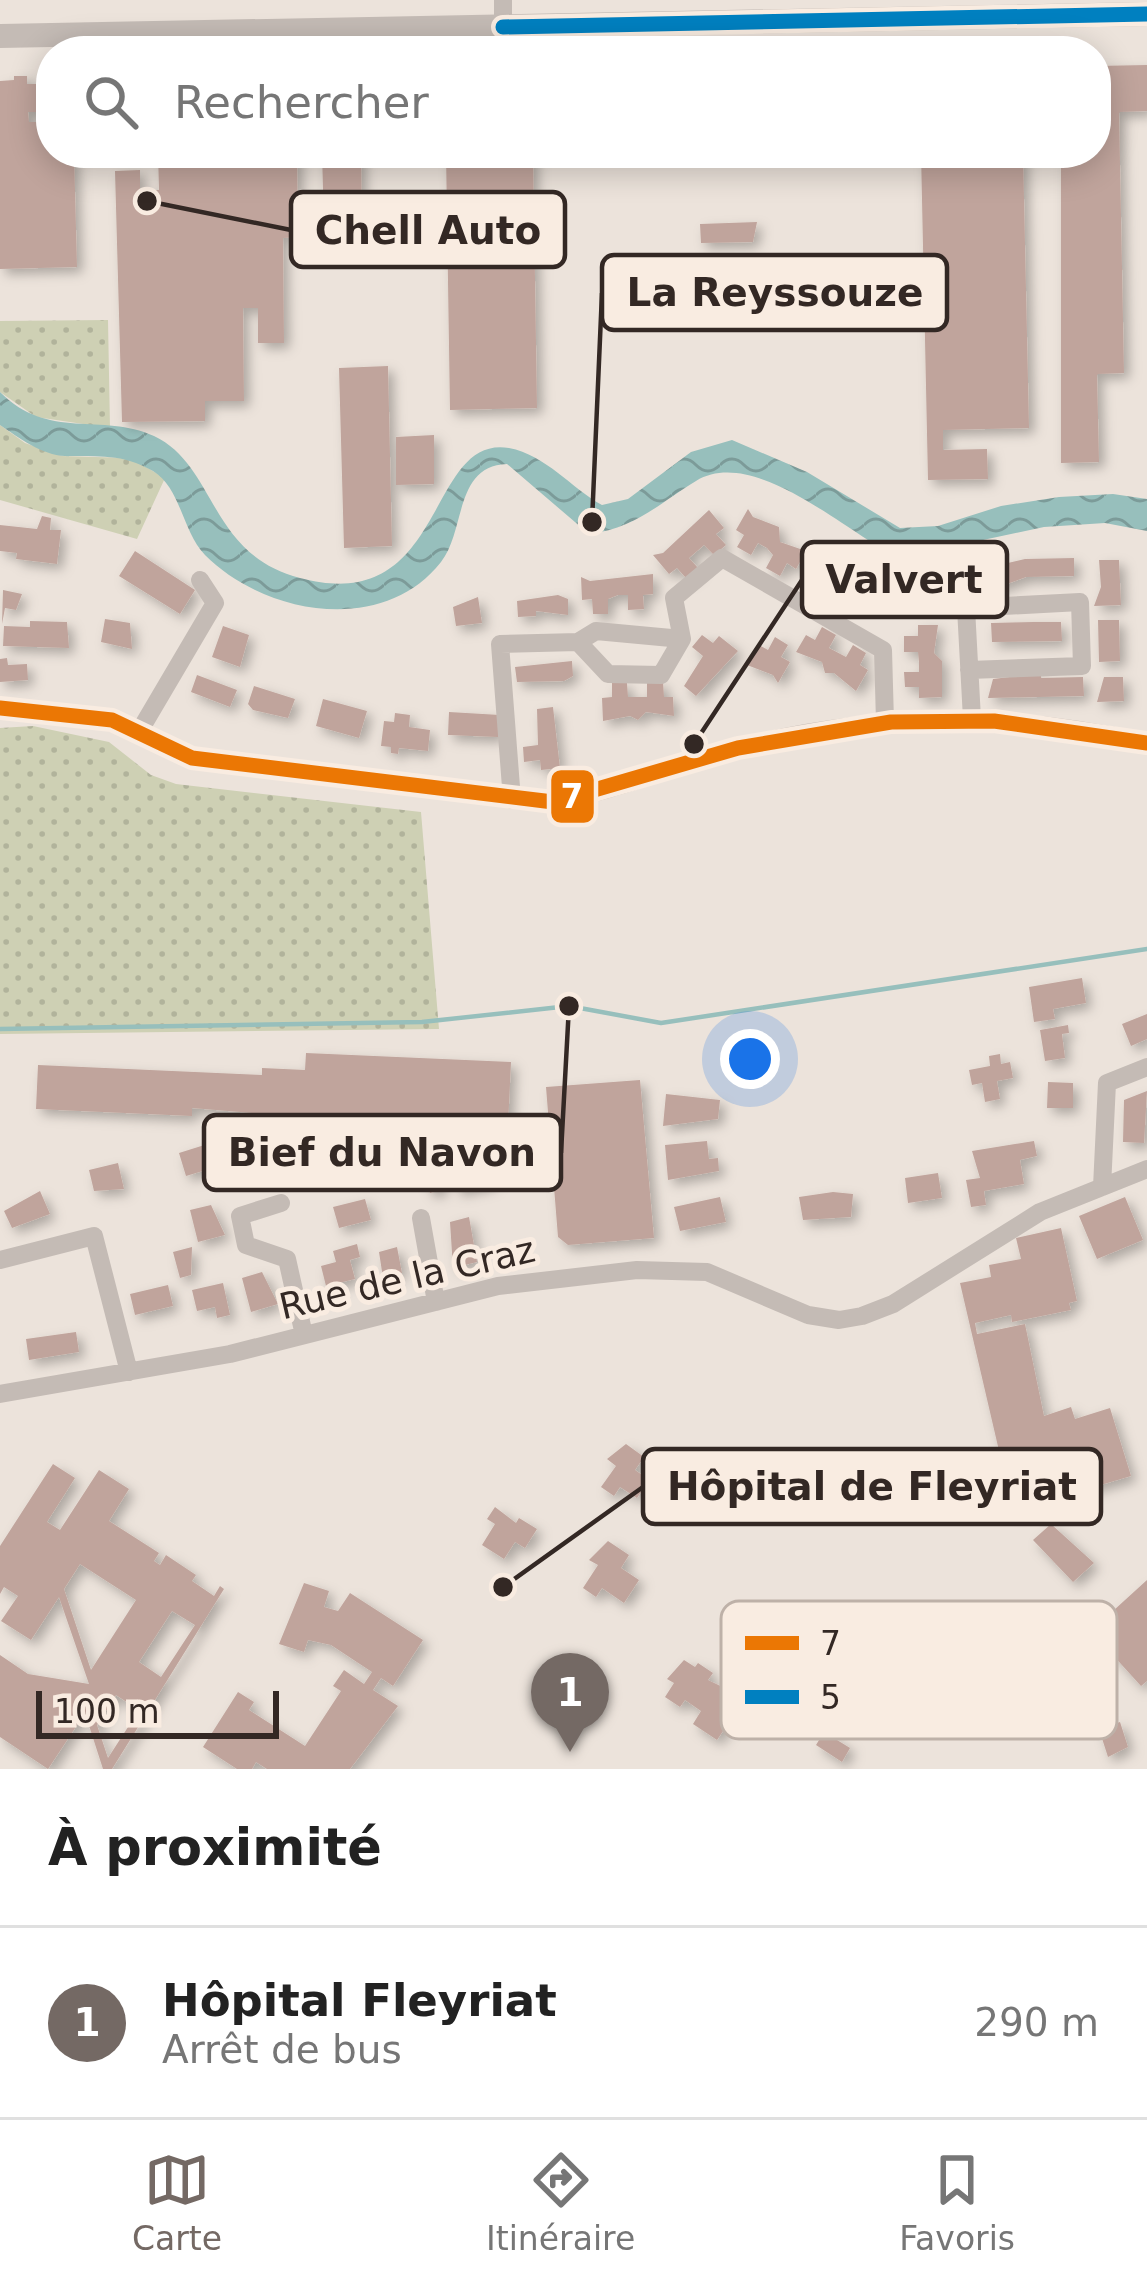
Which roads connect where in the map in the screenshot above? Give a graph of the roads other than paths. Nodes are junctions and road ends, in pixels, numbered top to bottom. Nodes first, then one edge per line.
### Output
1 (502, 0) edge
2 (1147, 14) edge
3 (503, 27) junction
4 (0, 35) edge
5 (200, 580) dead end
6 (682, 639) junction
7 (578, 642) junction
8 (969, 670) junction
9 (0, 709) edge
10 (973, 719) junction
11 (885, 722) junction
12 (140, 732) junction
13 (1147, 743) edge
14 (512, 800) junction
15 (1147, 1067) edge
16 (1147, 1169) edge
17 (1102, 1187) junction
18 (280, 1203) dead end
19 (421, 1218) dead end
20 (0, 1260) edge
21 (436, 1302) junction
22 (304, 1335) junction
23 (129, 1372) junction
24 (0, 1394) edge

1 - 3 street
2 - 3 street
3 - 4 street
5 - 12 street
6 - 7 street
6 - 7 street
6 - 11 street
7 - 14 street
8 - 8 street
8 - 10 street
9 - 12 street
10 - 11 street
10 - 13 street
11 - 14 street
12 - 14 street
15 - 17 street
16 - 17 street, Rue de la Craz
17 - 21 street, Rue de la Craz
18 - 22 street
19 - 21 street
20 - 23 street
21 - 22 street, Rue de la Craz
22 - 23 street, Rue de la Craz
23 - 24 street, Rue de la Craz

